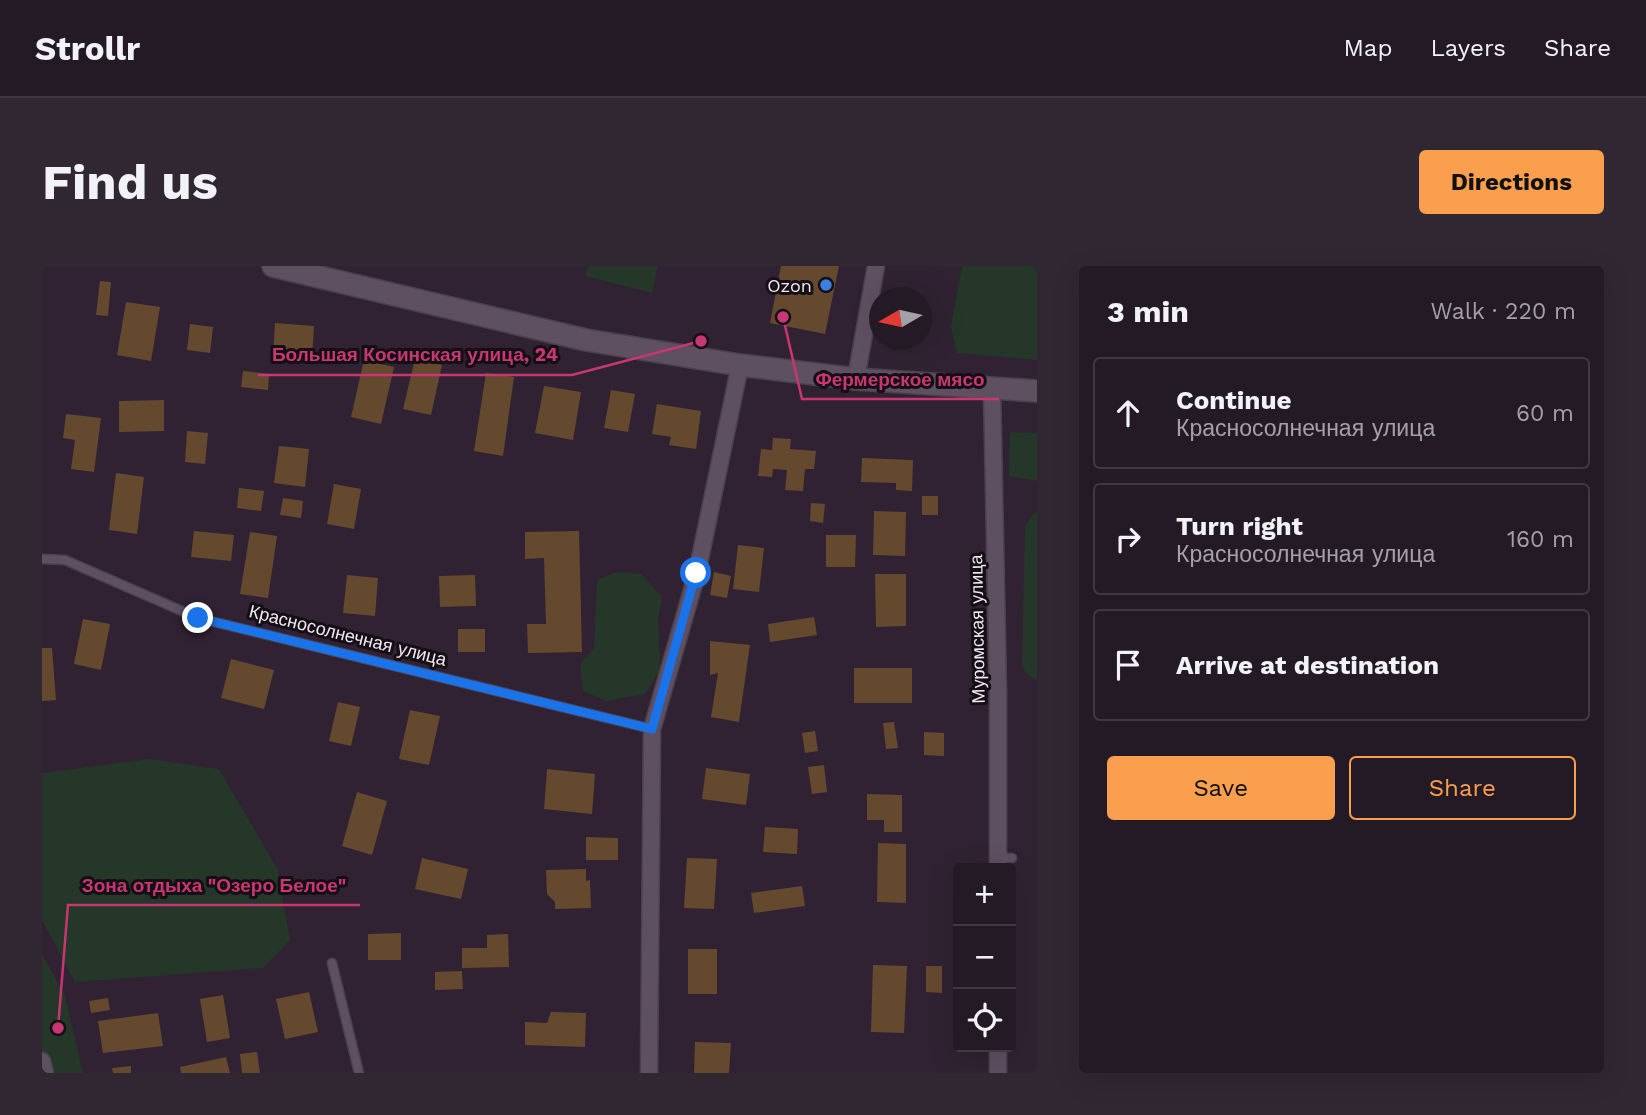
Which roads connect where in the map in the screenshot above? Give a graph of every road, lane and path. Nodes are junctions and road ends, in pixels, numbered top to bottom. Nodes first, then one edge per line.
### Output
1 (278, 266) edge
2 (876, 266) edge
3 (740, 365) junction
4 (856, 379) junction
5 (992, 389) junction
6 (1037, 391) edge
7 (42, 559) edge
8 (652, 729) junction
9 (1003, 862) edge
10 (332, 963) dead end
11 (998, 1052) edge
12 (42, 1060) edge
13 (45, 1073) edge
14 (359, 1073) edge
15 (649, 1073) edge
16 (998, 1073) edge

1 - 3 street
2 - 4 street
3 - 4 street
3 - 8 street
4 - 5 street
5 - 6 street
5 - 9 street, Муромская улица
7 - 8 lane, Красносолнечная улица
8 - 15 street
10 - 14 lane
11 - 16 street
12 - 13 street

